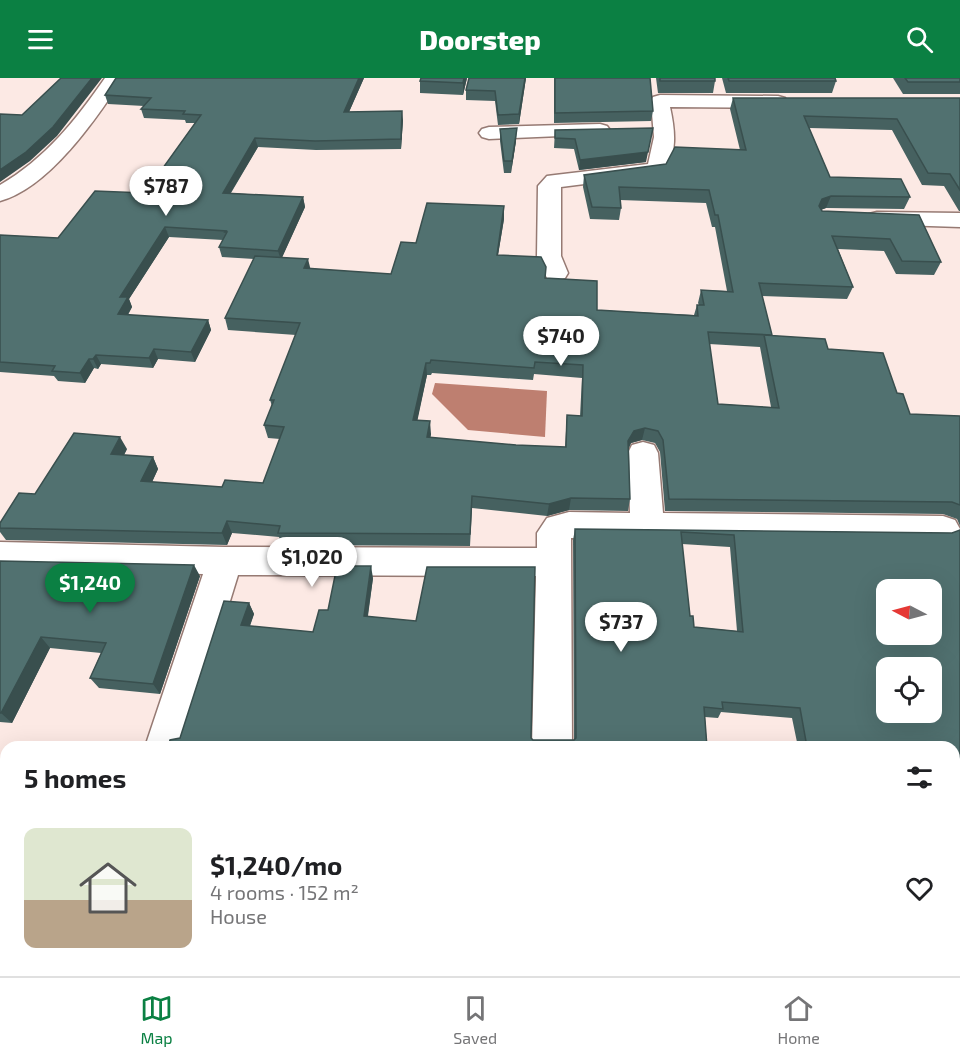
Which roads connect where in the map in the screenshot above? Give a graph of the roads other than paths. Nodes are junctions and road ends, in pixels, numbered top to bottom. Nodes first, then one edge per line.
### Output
1 (114, 78) edge
2 (801, 102) edge
3 (641, 129) edge
4 (665, 129) junction
5 (618, 130) edge
6 (489, 133) dead end
7 (0, 194) edge
8 (860, 218) edge
9 (960, 220) edge
10 (556, 273) dead end
11 (643, 453) dead end
12 (647, 527) junction
13 (943, 529) dead end
14 (0, 556) edge
15 (225, 561) junction
16 (555, 562) junction
17 (167, 741) edge
18 (552, 741) edge

1 - 7 street
2 - 4 street
3 - 4 street
4 - 10 street
5 - 6 street
8 - 9 street
11 - 12 street
12 - 13 street
12 - 16 street
14 - 15 street
15 - 16 street
15 - 17 street
16 - 18 street

